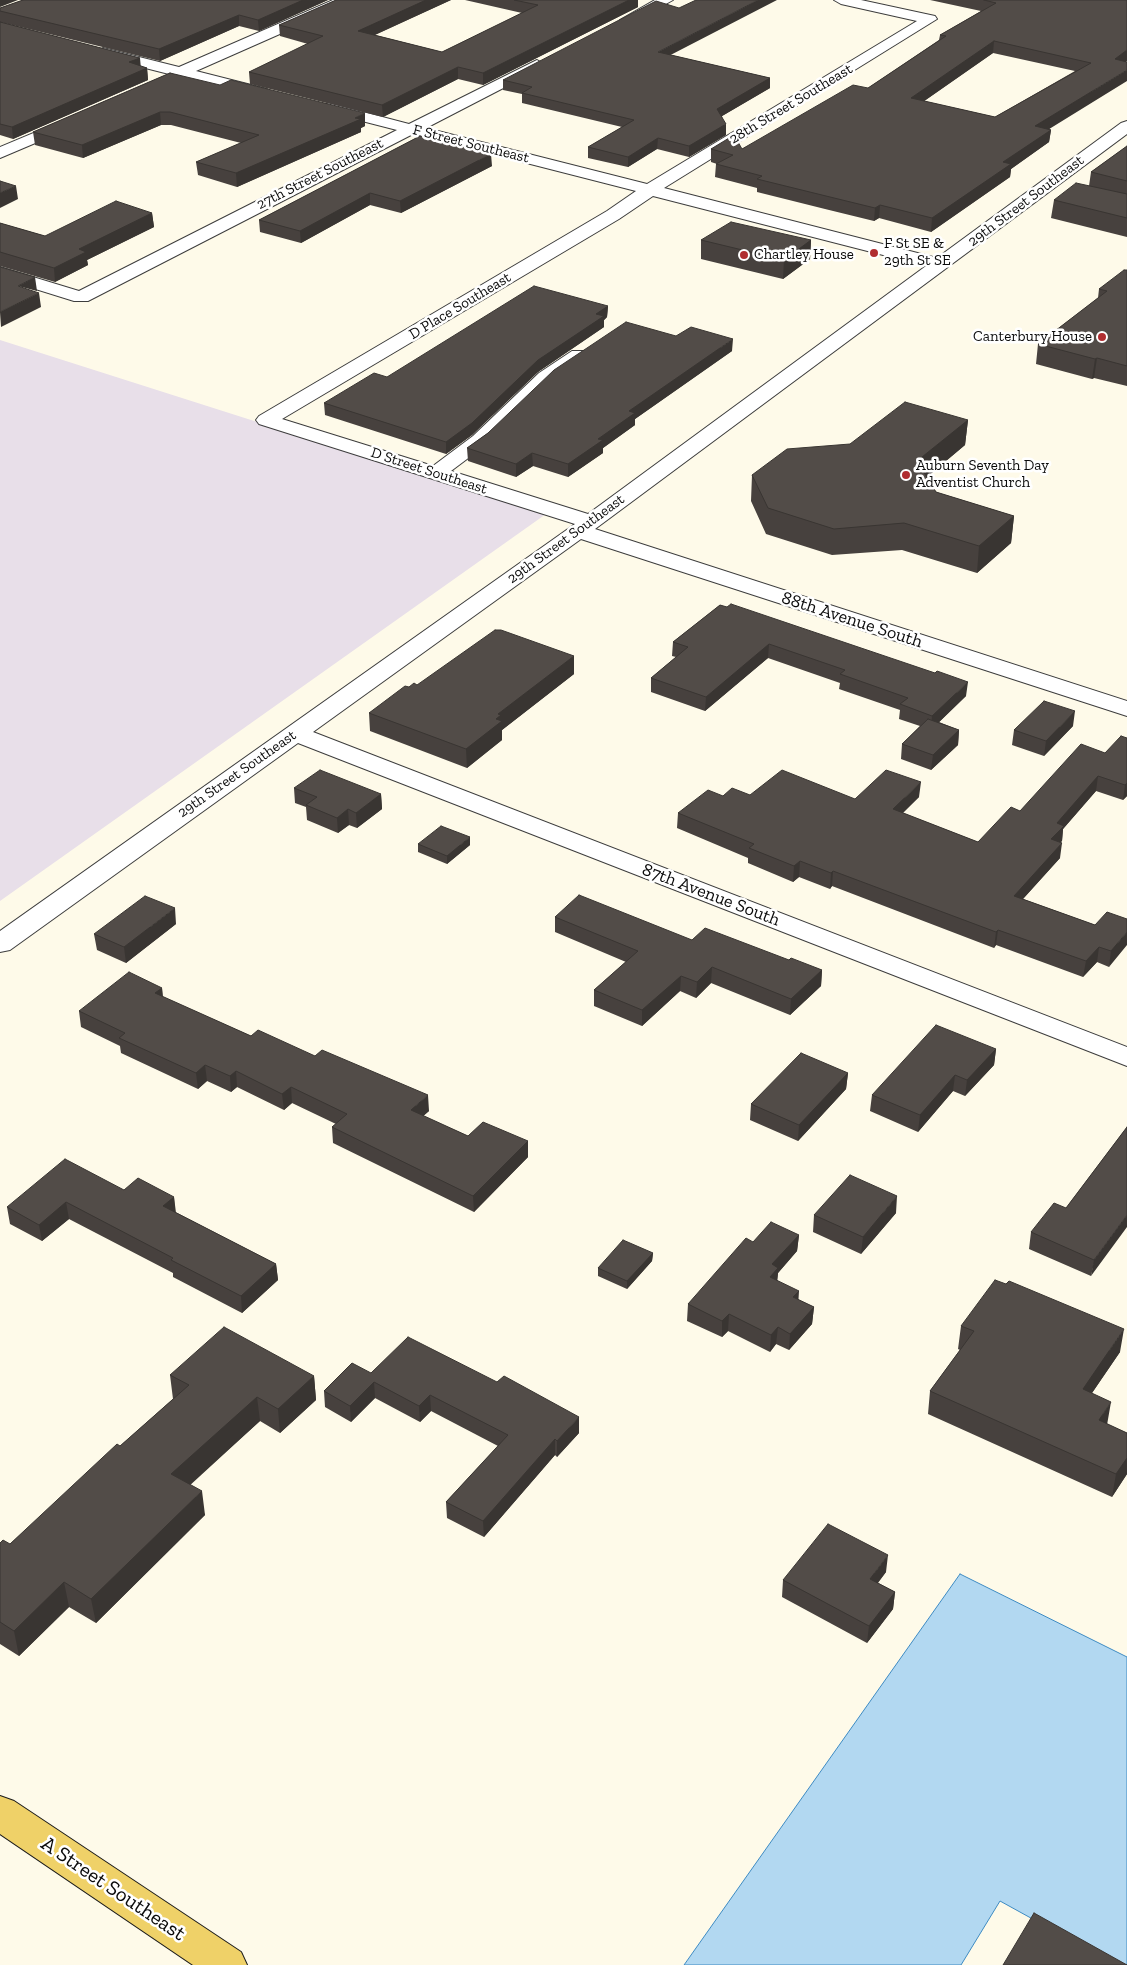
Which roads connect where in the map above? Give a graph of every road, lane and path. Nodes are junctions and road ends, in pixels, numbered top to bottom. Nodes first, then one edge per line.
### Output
1 (345, 0) edge
2 (666, 0) edge
3 (841, 0) edge
4 (613, 26) edge
5 (86, 48) edge
6 (551, 57) edge
7 (182, 72) junction
8 (154, 84) edge
9 (277, 96) edge
10 (315, 105) edge
11 (82, 117) edge
12 (410, 128) junction
13 (1123, 133) edge
14 (0, 153) edge
15 (651, 189) junction
16 (941, 264) junction
17 (0, 272) edge
18 (592, 346) edge
19 (266, 420) joint
20 (436, 473) junction
21 (584, 526) junction
22 (1127, 709) edge
23 (295, 733) junction
24 (0, 944) edge
25 (1127, 1057) edge
26 (0, 1813) edge
27 (227, 1965) edge

1 - 7 street
2 - 4 street
3 - 15 street, 28th Street Southeast
5 - 7 street
6 - 12 street, 27th Street Southeast
7 - 8 street
7 - 9 street
10 - 12 street, F Street Southeast
11 - 14 street
12 - 15 street, F Street Southeast
12 - 17 street, 27th Street Southeast
13 - 16 street, 29th Street Southeast
15 - 16 street, F Street Southeast
15 - 19 street, D Place Southeast
16 - 21 street, 29th Street Southeast
18 - 20 street
19 - 20 street, D Street Southeast
20 - 21 street, D Street Southeast
21 - 22 street, 88th Avenue South
21 - 23 street, 29th Street Southeast
23 - 24 street, 29th Street Southeast
23 - 25 street, 87th Avenue South
26 - 27 main road, A Street Southeast

